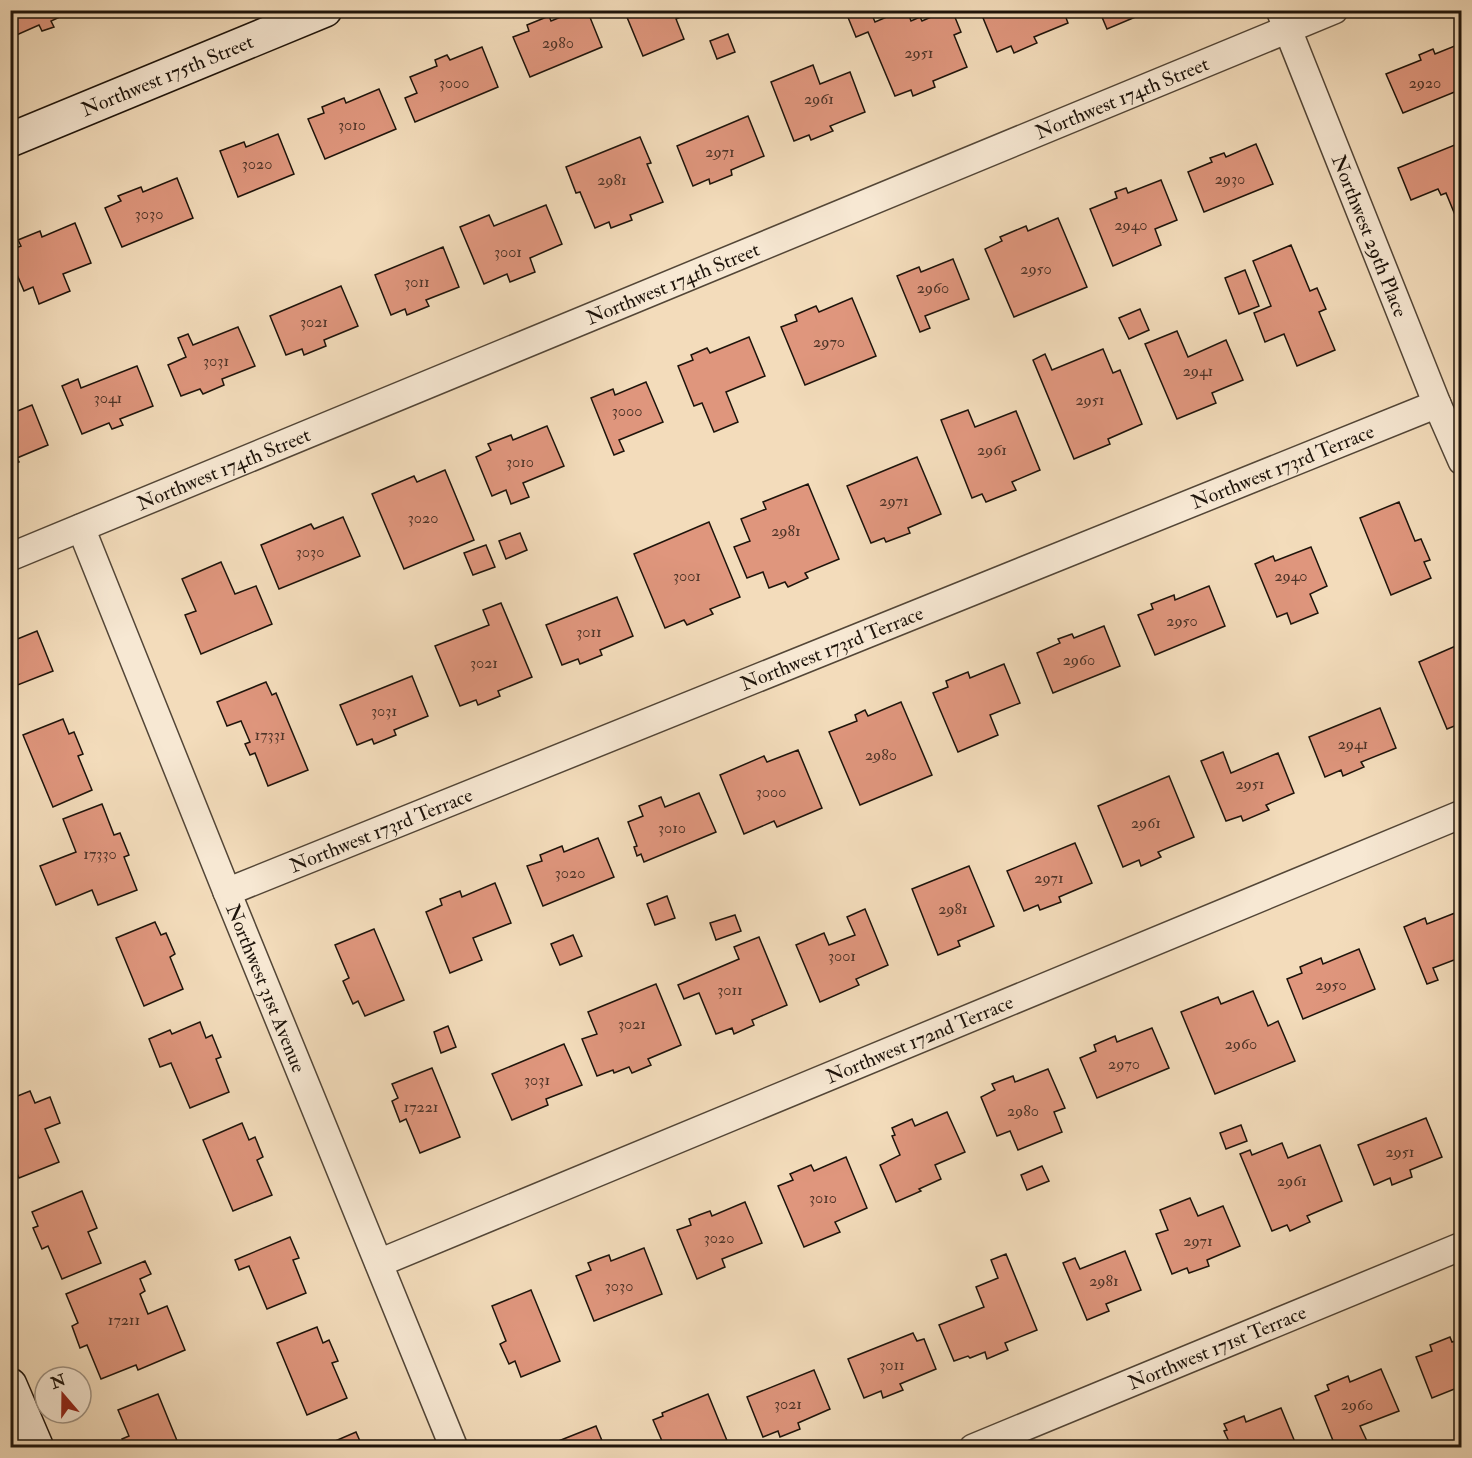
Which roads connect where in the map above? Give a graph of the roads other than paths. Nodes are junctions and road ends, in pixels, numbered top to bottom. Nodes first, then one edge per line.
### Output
1 (324, 10) edge
2 (1334, 10) edge
3 (1284, 20) edge
4 (10, 140) edge
5 (1437, 404) junction
6 (1461, 461) edge
7 (81, 528) junction
8 (10, 557) edge
9 (1461, 814) edge
10 (227, 892) junction
11 (1461, 1245) edge
12 (379, 1263) junction
13 (10, 1385) edge
14 (37, 1448) edge
15 (454, 1448) edge
16 (973, 1448) edge

1 - 4 street, Northwest 175th Street
2 - 3 street, Northwest 174th Street
3 - 5 street, Northwest 29th Place
3 - 7 street, Northwest 174th Street
5 - 6 street, Northwest 29th Place
5 - 10 street, Northwest 173rd Terrace
7 - 8 street, Northwest 174th Street
7 - 10 street, Northwest 31st Avenue
9 - 12 street, Northwest 172nd Terrace
10 - 12 street, Northwest 31st Avenue
11 - 16 street, Northwest 171st Terrace
12 - 15 street, Northwest 31st Avenue
13 - 14 street

